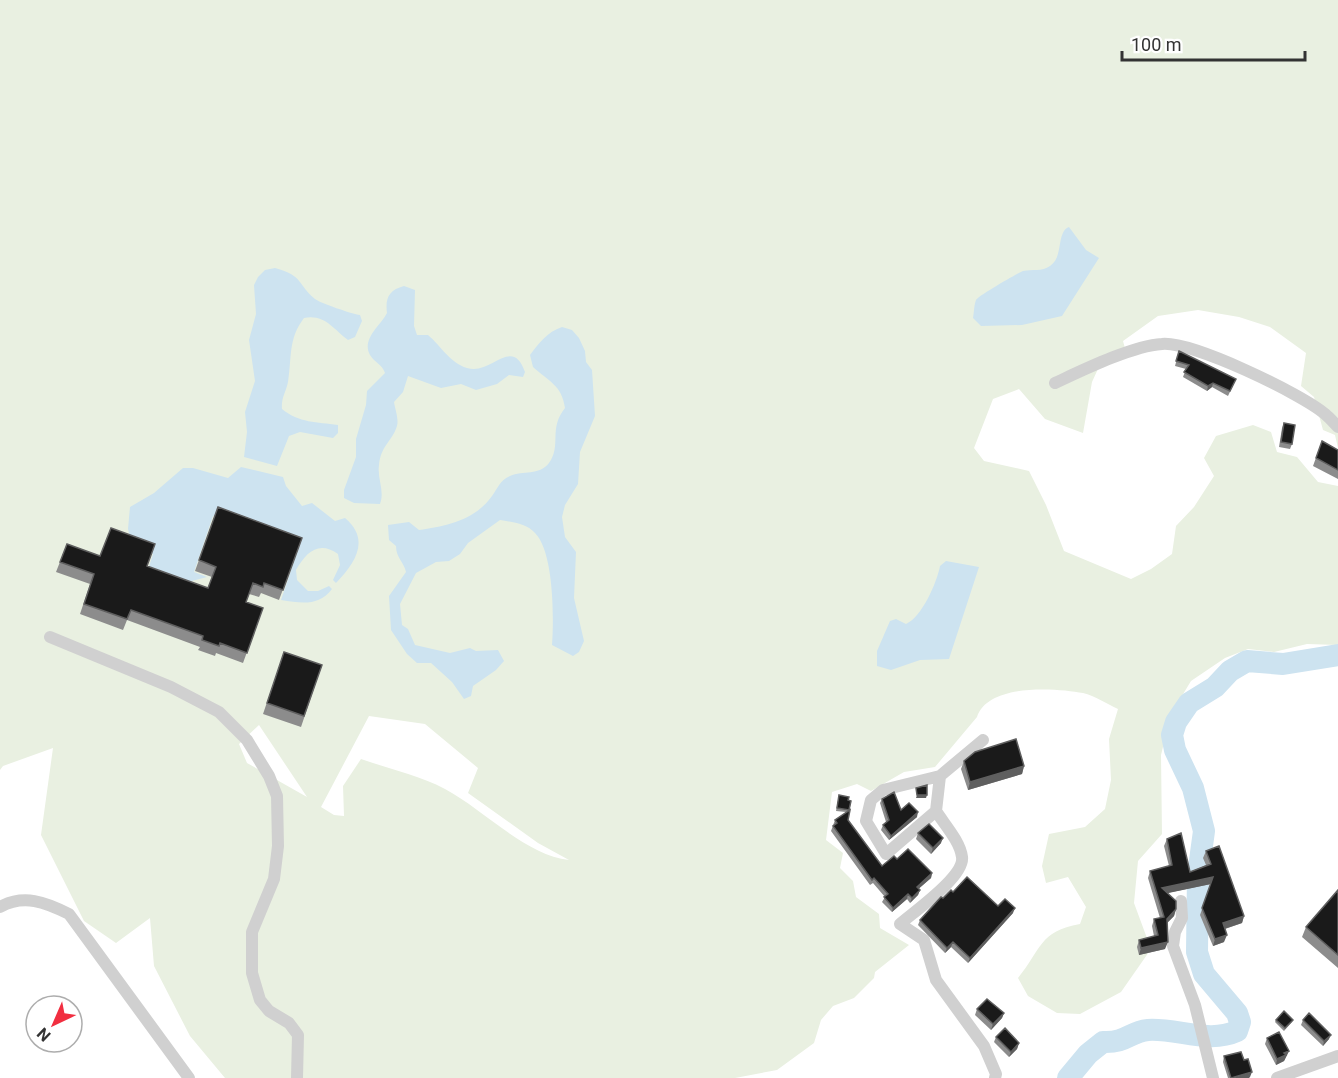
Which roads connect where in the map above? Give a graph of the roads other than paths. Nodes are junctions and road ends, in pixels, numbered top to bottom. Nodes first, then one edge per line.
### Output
1 (1055, 383) dead end
2 (1338, 428) edge
3 (50, 637) dead end
4 (983, 740) dead end
5 (940, 776) junction
6 (936, 811) junction
7 (1181, 901) dead end
8 (0, 907) edge
9 (1338, 1056) edge
10 (189, 1078) edge
11 (297, 1078) edge
12 (995, 1078) edge
13 (1213, 1078) edge
14 (1277, 1078) edge

1 - 2 street
3 - 11 street
4 - 5 street
5 - 6 street
5 - 6 street
6 - 12 street
7 - 13 street
8 - 10 street
9 - 14 street

